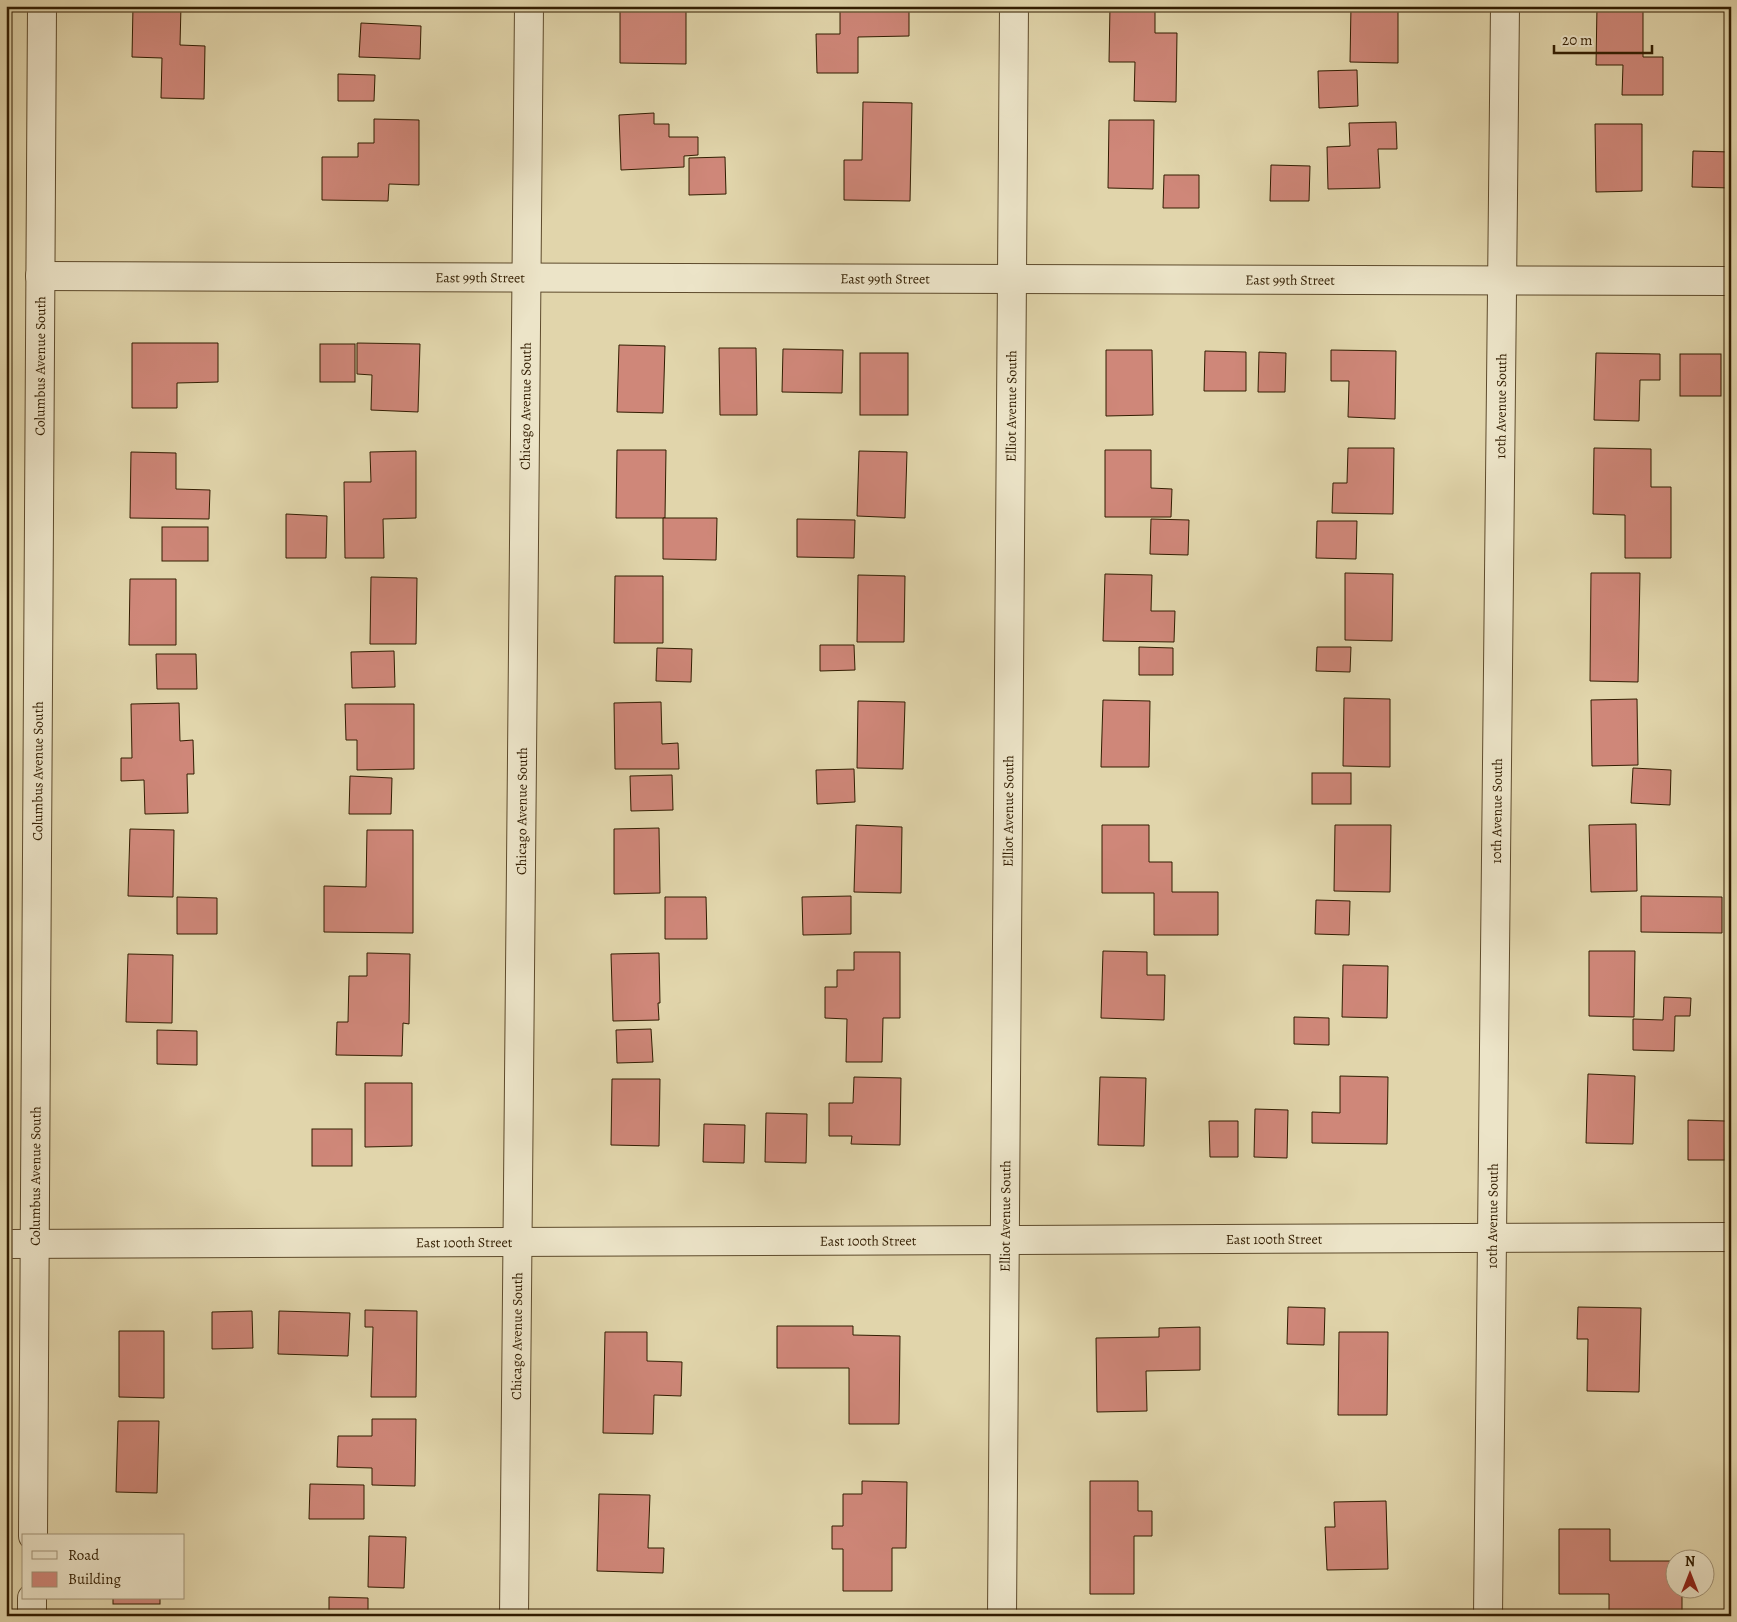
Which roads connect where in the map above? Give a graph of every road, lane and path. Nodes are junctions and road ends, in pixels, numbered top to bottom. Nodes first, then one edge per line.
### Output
1 (42, 6) edge
2 (530, 6) edge
3 (1014, 6) edge
4 (1505, 6) edge
5 (40, 276) junction
6 (526, 278) junction
7 (1012, 279) junction
8 (1502, 280) junction
9 (1731, 281) edge
10 (1731, 1237) edge
11 (1492, 1238) junction
12 (1005, 1240) junction
13 (518, 1243) junction
14 (6, 1244) edge
15 (35, 1244) junction
16 (32, 1534) edge
17 (32, 1600) edge
18 (32, 1616) edge
19 (514, 1616) edge
20 (1002, 1616) edge
21 (1488, 1616) edge

1 - 5 street, Columbus Avenue South
2 - 6 street, Chicago Avenue South
3 - 7 street, Elliot Avenue South
4 - 8 street, 10th Avenue South
5 - 6 street, East 99th Street
5 - 15 street, Columbus Avenue South
6 - 7 street, East 99th Street
6 - 13 street, Chicago Avenue South
7 - 8 street, East 99th Street
7 - 12 street, Elliot Avenue South
8 - 9 street, East 99th Street
8 - 11 street, 10th Avenue South
10 - 11 street, East 100th Street
11 - 12 street, East 100th Street
11 - 21 street, 10th Avenue South
12 - 13 street, East 100th Street
12 - 20 street, Elliot Avenue South
13 - 15 street, East 100th Street
13 - 19 street, Chicago Avenue South
14 - 15 street, East 100th Street
15 - 16 street, Columbus Avenue South
17 - 18 street

